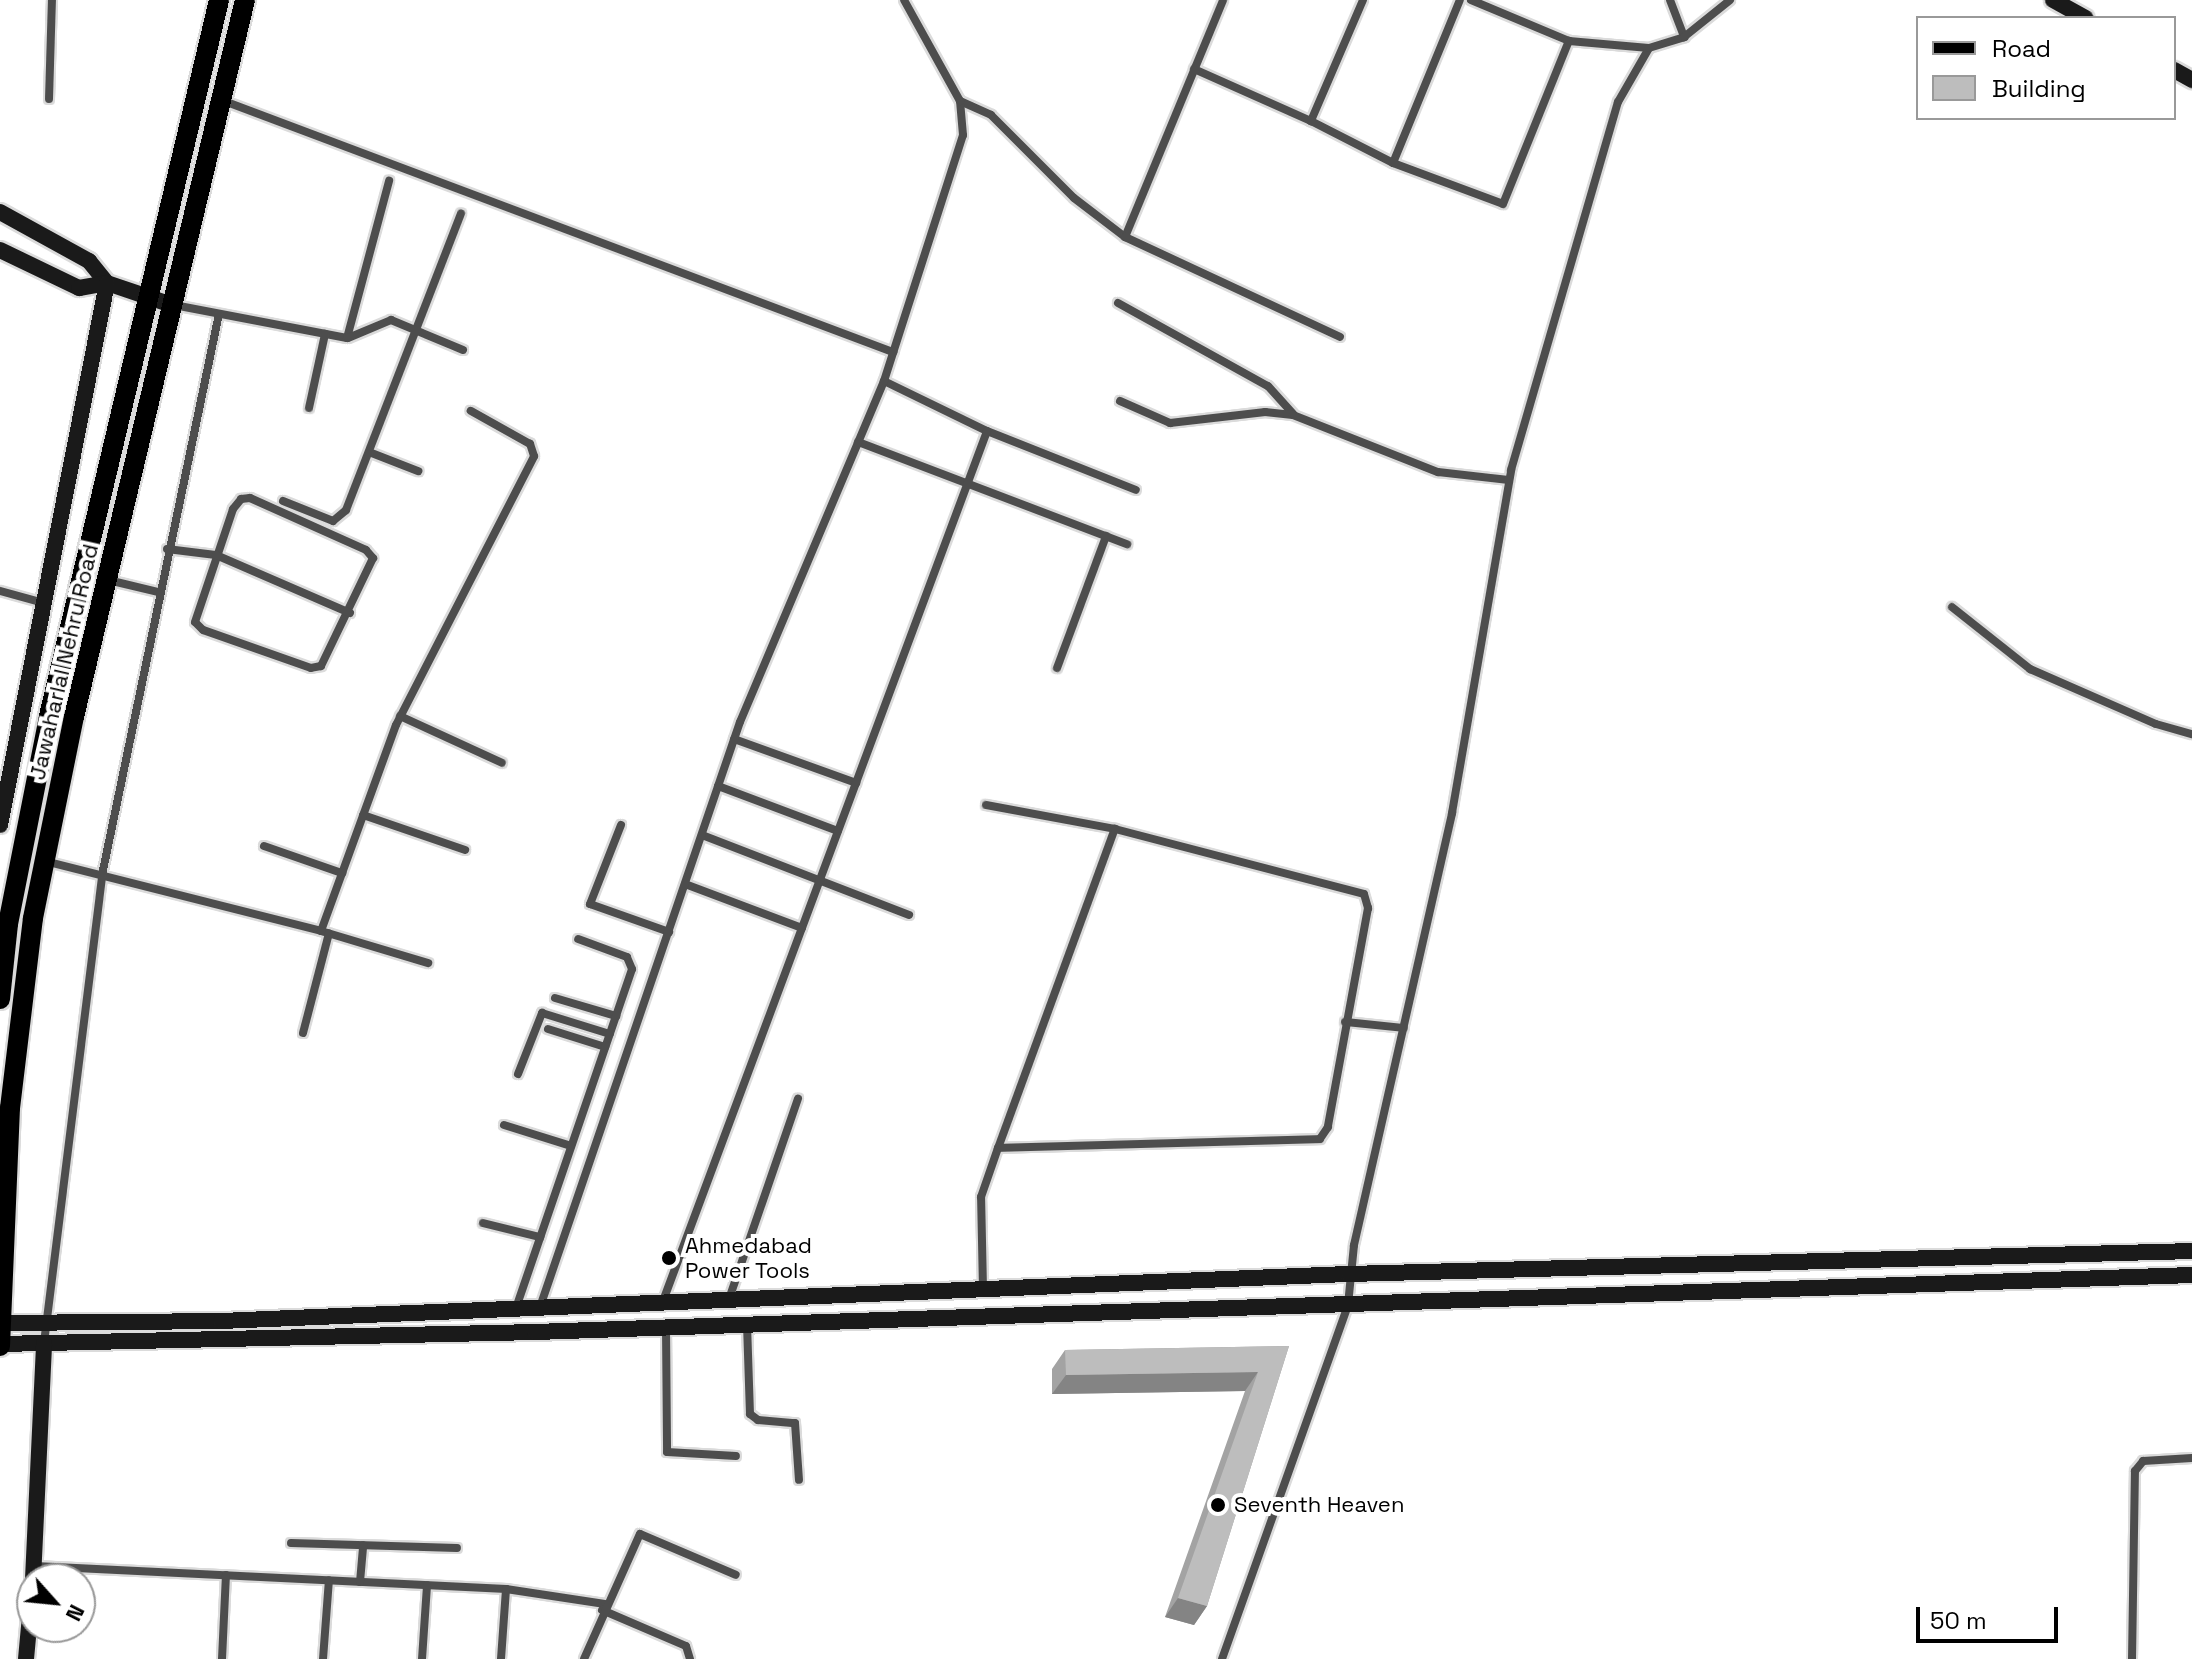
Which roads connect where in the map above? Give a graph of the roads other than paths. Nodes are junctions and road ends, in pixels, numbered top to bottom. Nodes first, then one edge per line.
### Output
1 (52, 0) edge
2 (219, 0) edge
3 (245, 0) edge
4 (904, 0) edge
5 (1223, 0) edge
6 (1363, 0) edge
7 (1460, 0) edge
8 (1471, 0) edge
9 (1670, 0) edge
10 (1730, 0) edge
11 (2053, 0) edge
12 (2081, 16) edge
13 (1684, 37) junction
14 (1569, 41) junction
15 (1649, 48) junction
16 (1194, 69) junction
17 (49, 99) dead end
18 (222, 100) junction
19 (960, 101) junction
20 (1311, 121) junction
21 (1393, 163) junction
22 (389, 181) dead end
23 (0, 212) edge
24 (461, 214) dead end
25 (1125, 237) junction
26 (0, 250) edge
27 (107, 283) junction
28 (147, 299) junction
29 (1118, 303) dead end
30 (172, 305) junction
31 (219, 314) junction
32 (415, 332) junction
33 (325, 334) junction
34 (1340, 337) dead end
35 (347, 338) junction
36 (463, 350) dead end
37 (893, 352) junction
38 (884, 381) junction
39 (1120, 401) dead end
40 (309, 408) dead end
41 (471, 411) dead end
42 (1293, 415) junction
43 (987, 431) junction
44 (858, 442) junction
45 (369, 452) junction
46 (418, 471) dead end
47 (1509, 480) junction
48 (966, 484) junction
49 (1136, 490) dead end
50 (283, 501) dead end
51 (1106, 536) junction
52 (1127, 544) dead end
53 (167, 549) junction
54 (216, 555) junction
55 (107, 580) junction
56 (0, 591) edge
57 (158, 592) junction
58 (40, 602) junction
59 (1952, 607) dead end
60 (350, 613) junction
61 (1057, 668) dead end
62 (400, 716) junction
63 (2192, 734) edge
64 (734, 739) junction
65 (502, 763) dead end
66 (856, 783) junction
67 (718, 786) junction
68 (986, 805) dead end
69 (363, 815) junction
70 (0, 825) edge
71 (621, 825) dead end
72 (1115, 829) junction
73 (838, 831) junction
74 (702, 835) junction
75 (264, 846) dead end
76 (465, 850) dead end
77 (44, 861) junction
78 (342, 873) junction
79 (102, 875) junction
80 (821, 879) junction
81 (685, 884) junction
82 (909, 915) dead end
83 (802, 928) junction
84 (325, 932) junction
85 (669, 932) junction
86 (578, 939) dead end
87 (428, 963) dead end
88 (555, 998) dead end
89 (0, 999) edge
90 (616, 1016) junction
91 (1345, 1022) junction
92 (1404, 1028) junction
93 (548, 1029) dead end
94 (303, 1033) dead end
95 (610, 1034) junction
96 (605, 1047) junction
97 (518, 1074) dead end
98 (798, 1099) dead end
99 (504, 1125) dead end
100 (571, 1146) junction
101 (998, 1148) junction
102 (483, 1223) dead end
103 (540, 1237) junction
104 (2192, 1251) edge
105 (1349, 1274) junction
106 (2192, 1275) edge
107 (983, 1291) junction
108 (729, 1299) junction
109 (663, 1301) junction
110 (1348, 1305) junction
111 (540, 1307) junction
112 (516, 1308) junction
113 (46, 1323) junction
114 (747, 1323) junction
115 (666, 1325) junction
116 (0, 1334) edge
117 (44, 1344) junction
118 (736, 1456) dead end
119 (2192, 1458) edge
120 (799, 1480) dead end
121 (291, 1543) dead end
122 (363, 1545) junction
123 (457, 1548) dead end
124 (34, 1563) edge
125 (96, 1573) edge
126 (226, 1575) junction
127 (736, 1575) dead end
128 (329, 1580) junction
129 (360, 1582) junction
130 (427, 1585) junction
131 (506, 1589) junction
132 (604, 1607) junction
133 (222, 1659) edge
134 (323, 1659) edge
135 (422, 1659) edge
136 (501, 1659) edge
137 (584, 1659) edge
138 (690, 1659) edge
139 (1222, 1659) edge
140 (2132, 1659) edge

1 - 17 street
2 - 28 main road, Jawaharlal Nehru Road
3 - 18 main road, Jawaharlal Nehru Road
4 - 19 street
5 - 16 street
6 - 20 street
7 - 21 street
8 - 14 street
9 - 13 street
10 - 13 street
11 - 12 street
13 - 15 street
14 - 15 street
14 - 21 street
15 - 47 street
16 - 20 street
16 - 25 street
18 - 30 main road, Jawaharlal Nehru Road
18 - 37 street
19 - 25 street
19 - 37 street
20 - 21 street
22 - 35 street
23 - 27 street
24 - 32 street
25 - 34 street
26 - 27 street
27 - 28 street
27 - 58 street
28 - 30 street
28 - 89 main road, Jawaharlal Nehru Road
29 - 42 street
30 - 31 street
30 - 55 main road, Jawaharlal Nehru Road
31 - 33 street
31 - 53 street
32 - 35 street
32 - 36 street
32 - 45 street
33 - 35 street
33 - 40 street
37 - 38 street
38 - 43 street
38 - 44 street
39 - 42 street
41 - 62 street
42 - 47 street
43 - 48 street
43 - 49 street
44 - 48 street
44 - 64 street
45 - 46 street
45 - 50 street
47 - 92 street
48 - 51 street
48 - 66 street
51 - 52 street
51 - 61 street
53 - 54 street
53 - 57 street
54 - 60 street
54 - 60 street
54 - 60 street
55 - 57 street
55 - 77 main road, Jawaharlal Nehru Road
56 - 58 street
57 - 79 street
58 - 70 street
59 - 63 street
62 - 65 street
62 - 69 street
64 - 66 street
64 - 67 street
66 - 73 street
67 - 73 street
67 - 74 street
68 - 72 street
69 - 76 street
69 - 78 street
71 - 85 street
72 - 91 street
72 - 101 street
73 - 80 street
74 - 80 street
74 - 81 street
75 - 78 street
77 - 79 street
77 - 116 main road, Jawaharlal Nehru Road
78 - 84 street
79 - 84 street
79 - 113 street
80 - 82 street
80 - 83 street
81 - 83 street
81 - 85 street
83 - 109 street
84 - 87 street
84 - 94 street
85 - 111 street
86 - 90 street
88 - 90 street
90 - 95 street
91 - 92 street
91 - 101 street
92 - 105 street
93 - 96 street
95 - 96 street
95 - 97 street
96 - 100 street
98 - 108 street
99 - 100 street
100 - 103 street
101 - 107 street
102 - 103 street
103 - 112 street
104 - 105 street
105 - 107 street
105 - 110 street
106 - 110 street
107 - 108 street
108 - 109 street
109 - 111 street
110 - 114 street
110 - 139 street
111 - 112 street
112 - 113 street
113 - 116 street
113 - 117 street
114 - 115 street
114 - 120 street
115 - 117 street
115 - 118 street
116 - 117 street
117 - 124 street
119 - 140 street
121 - 122 street
122 - 123 street
122 - 129 street
125 - 126 street
126 - 128 street
126 - 133 street
127 - 132 street
128 - 129 street
128 - 134 street
129 - 130 street
130 - 131 street
130 - 135 street
131 - 132 street
131 - 136 street
132 - 137 street
132 - 138 street

